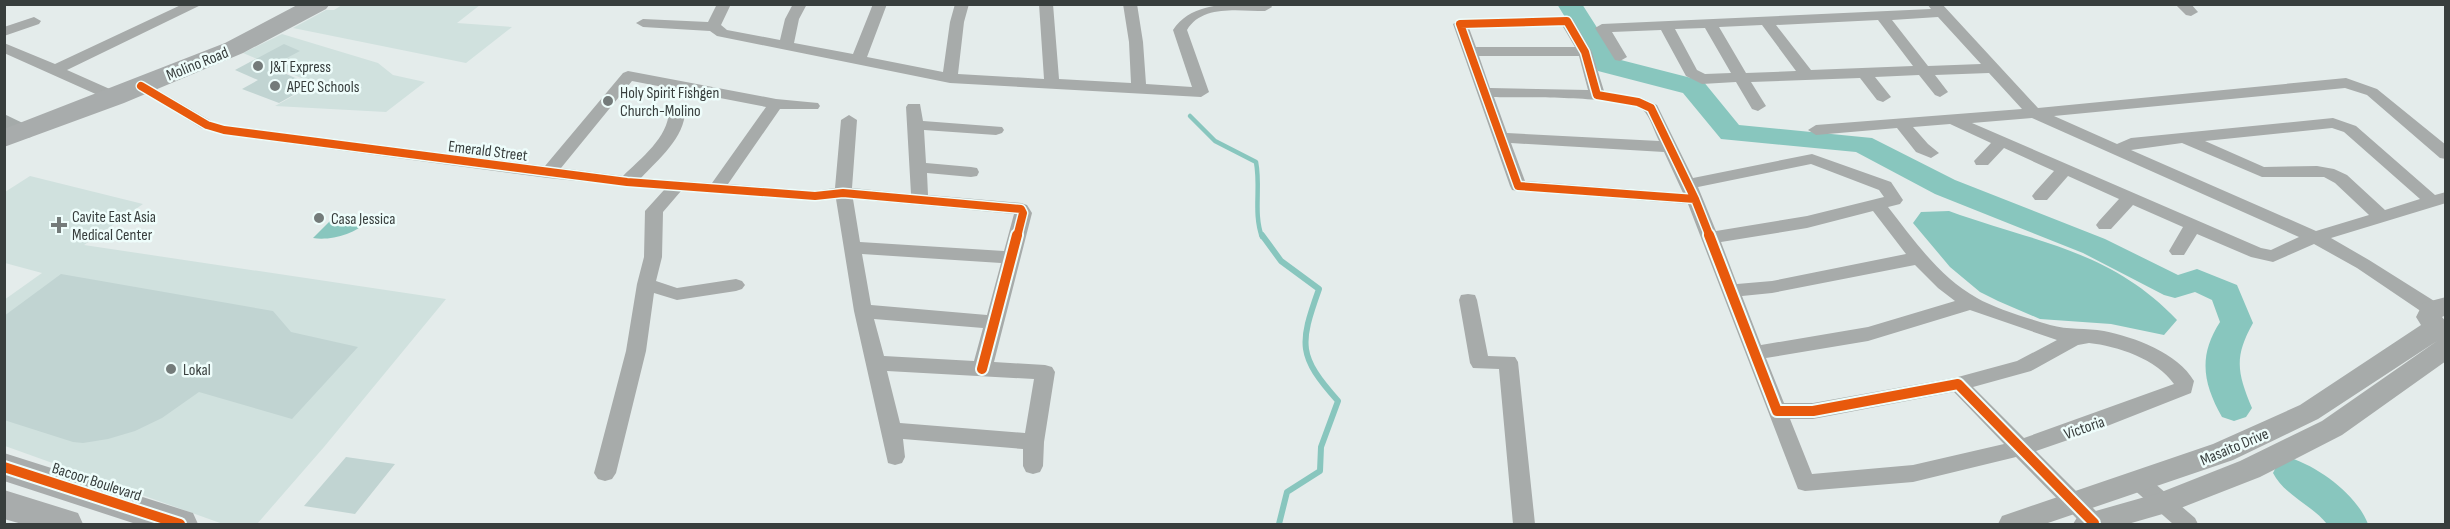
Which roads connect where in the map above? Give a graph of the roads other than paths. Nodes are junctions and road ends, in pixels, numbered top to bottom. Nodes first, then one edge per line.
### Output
1 (196, 4) edge
2 (318, 4) edge
3 (724, 4) edge
4 (800, 4) edge
5 (880, 4) edge
6 (962, 4) edge
7 (1046, 4) edge
8 (1130, 4) edge
9 (1265, 7) dead end
10 (1938, 9) edge
11 (1882, 16) junction
12 (34, 21) dead end
13 (1766, 21) junction
14 (643, 23) dead end
15 (1710, 24) junction
16 (713, 26) junction
17 (1666, 26) junction
18 (4, 32) edge
19 (4, 47) edge
20 (786, 47) junction
21 (1470, 51) junction
22 (1585, 52) junction
23 (1620, 57) dead end
24 (858, 61) junction
25 (1992, 68) junction
26 (55, 70) junction
27 (1924, 70) junction
28 (1864, 73) junction
29 (1807, 75) junction
30 (950, 78) junction
31 (1743, 78) junction
32 (1052, 84) junction
33 (141, 86) junction
34 (1139, 90) junction
35 (1484, 92) junction
36 (1940, 92) dead end
37 (1597, 95) junction
38 (115, 97) junction
39 (1883, 97) dead end
40 (776, 104) junction
41 (812, 106) dead end
42 (1758, 106) dead end
43 (914, 107) dead end
44 (677, 111) dead end
45 (2034, 113) junction
46 (849, 120) dead end
47 (1952, 120) junction
48 (915, 124) junction
49 (1902, 124) junction
50 (10, 130) edge
51 (996, 130) dead end
52 (1816, 130) dead end
53 (1501, 138) junction
54 (2185, 138) junction
55 (2002, 141) junction
56 (1669, 147) junction
57 (2118, 150) junction
58 (1931, 153) dead end
59 (2445, 154) edge
60 (1982, 161) dead end
61 (918, 167) junction
62 (2065, 169) junction
63 (971, 172) dead end
64 (548, 173) junction
65 (627, 182) junction
66 (677, 186) junction
67 (716, 189) junction
68 (1692, 191) junction
69 (843, 193) junction
70 (2041, 196) dead end
71 (2130, 198) junction
72 (920, 199) junction
73 (2439, 199) edge
74 (1877, 205) junction
75 (2381, 216) junction
76 (2105, 225) dead end
77 (2193, 225) junction
78 (1710, 237) junction
79 (2315, 237) junction
80 (851, 247) junction
81 (2178, 251) dead end
82 (1011, 258) junction
83 (1918, 258) junction
84 (646, 284) junction
85 (736, 285) dead end
86 (1731, 291) junction
87 (1468, 300) dead end
88 (1971, 303) junction
89 (863, 311) junction
90 (994, 322) junction
91 (2441, 325) edge
92 (2079, 337) junction
93 (1755, 353) junction
94 (877, 363) junction
95 (982, 369) junction
96 (1958, 384) junction
97 (1777, 411) junction
98 (892, 430) junction
99 (1034, 442) junction
100 (2021, 448) junction
101 (894, 457) dead end
102 (4, 466) edge
103 (1034, 466) dead end
104 (605, 472) dead end
105 (2139, 482) junction
106 (2163, 503) junction
107 (4, 504) edge
108 (2086, 517) edge
109 (65, 525) edge
110 (180, 525) edge
111 (1524, 525) edge
112 (2012, 525) edge
113 (2187, 525) edge

1 - 26 street
2 - 33 main road, Molino Road
3 - 16 street
4 - 20 street
5 - 24 street
6 - 30 street
7 - 32 street
8 - 34 street
9 - 34 street
10 - 11 street
10 - 25 street
11 - 13 street
11 - 27 street
12 - 18 street
13 - 15 street
13 - 29 street
14 - 16 street
15 - 17 street
15 - 31 street
16 - 20 street
17 - 23 street
17 - 31 street
19 - 26 street
20 - 24 street
21 - 22 street
21 - 22 street
21 - 35 street
22 - 37 street
24 - 30 street
25 - 27 street
25 - 45 street
26 - 38 street
27 - 28 street
27 - 36 street
28 - 29 street
28 - 39 street
29 - 31 street
30 - 32 street
31 - 42 street
32 - 34 street
33 - 38 main road, Molino Road
33 - 64 street, Emerald Street
35 - 37 street
35 - 53 street
37 - 56 street
38 - 50 main road, Molino Road
40 - 41 street
40 - 64 street
40 - 67 street
43 - 48 street
44 - 65 street
45 - 47 street
45 - 57 street
45 - 59 street
46 - 69 street
47 - 49 street
47 - 55 street
48 - 51 street
48 - 61 street
49 - 52 street
49 - 58 street
53 - 56 street
53 - 68 street
54 - 57 street
54 - 73 street
54 - 75 street
55 - 60 street
55 - 62 street
56 - 68 street
57 - 79 street
61 - 63 street
61 - 72 street
62 - 70 street
62 - 71 street
64 - 65 street, Emerald Street
65 - 66 street, Emerald Street
66 - 67 street, Emerald Street
66 - 84 street
67 - 69 street, Emerald Street
68 - 74 street
68 - 78 street
69 - 72 street, Emerald Street
69 - 80 street
71 - 76 street
71 - 77 street
72 - 82 street, Emerald Street
73 - 75 street
74 - 78 street
74 - 83 street
75 - 79 street
77 - 79 street
77 - 81 street
78 - 86 street
79 - 91 street
80 - 82 street
80 - 89 street
82 - 90 street
83 - 86 street
83 - 88 street
84 - 85 street
84 - 104 street
86 - 93 street
87 - 111 street
88 - 92 street
88 - 93 street
89 - 90 street
89 - 94 street
90 - 95 street
91 - 105 street, Masaito Drive
91 - 106 street, Masaito Drive
92 - 96 street
92 - 100 street, Victoria
93 - 97 street
94 - 95 street
94 - 98 street
95 - 99 street
96 - 97 street
96 - 100 street
97 - 100 street, Victoria
98 - 99 street
98 - 101 street
99 - 103 street
100 - 108 street
102 - 110 main road, Bacoor Boulevard
105 - 106 street
105 - 108 street, Masaito Drive
106 - 108 street, Masaito Drive
106 - 113 street
107 - 109 main road
108 - 112 street, Masaito Drive

